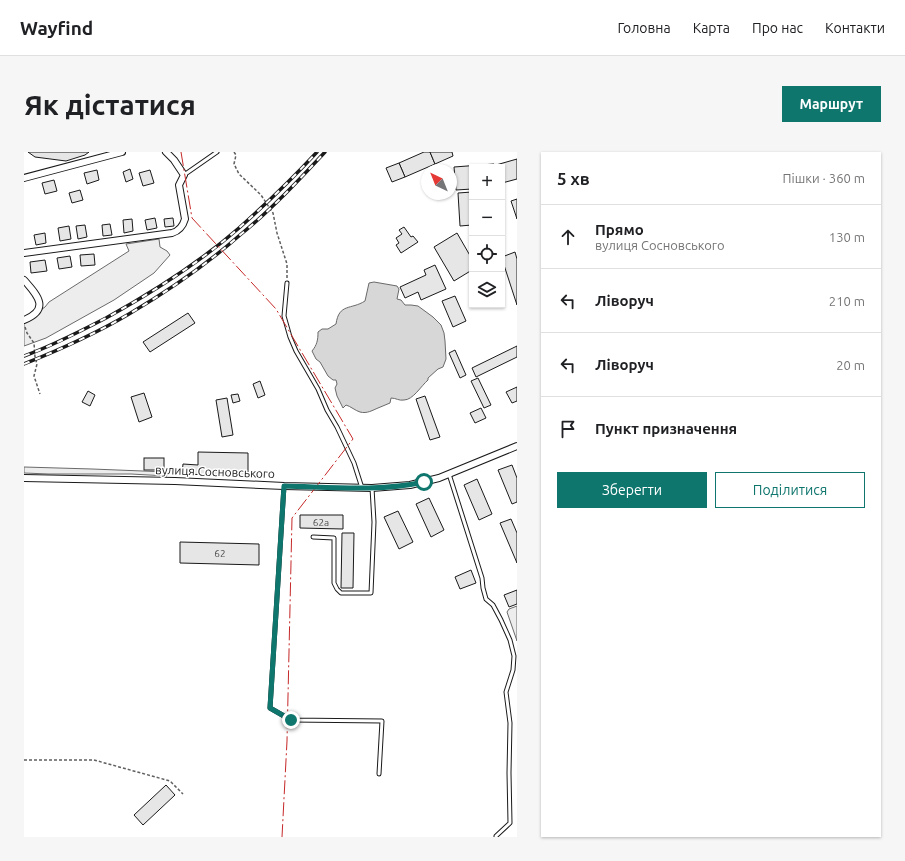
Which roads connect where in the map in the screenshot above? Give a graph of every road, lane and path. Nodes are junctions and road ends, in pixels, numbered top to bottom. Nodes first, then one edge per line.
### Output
1 (122, 152) edge
2 (166, 152) edge
3 (217, 152) edge
4 (234, 152) edge
5 (184, 175) junction
6 (25, 177) edge
7 (24, 253) edge
8 (24, 280) edge
9 (287, 283) joint
10 (24, 320) edge
11 (24, 325) edge
12 (40, 394) dead end
13 (517, 446) edge
14 (449, 474) junction
15 (24, 478) edge
16 (284, 486) junction
17 (362, 488) junction
18 (372, 488) junction
19 (313, 537) dead end
20 (24, 760) edge
21 (379, 774) dead end
22 (183, 794) dead end
23 (496, 837) edge

1 - 6 street
2 - 5 street
3 - 5 lane
4 - 9 path
5 - 7 street
8 - 10 street
9 - 17 lane
11 - 12 path
13 - 14 street, вулиця Сосновського
14 - 18 street, вулиця Сосновського
14 - 23 lane
15 - 16 street, вулиця Сосновського
16 - 17 street, вулиця Сосновського
16 - 21 lane
17 - 18 street, вулиця Сосновського
18 - 19 lane
20 - 22 path

